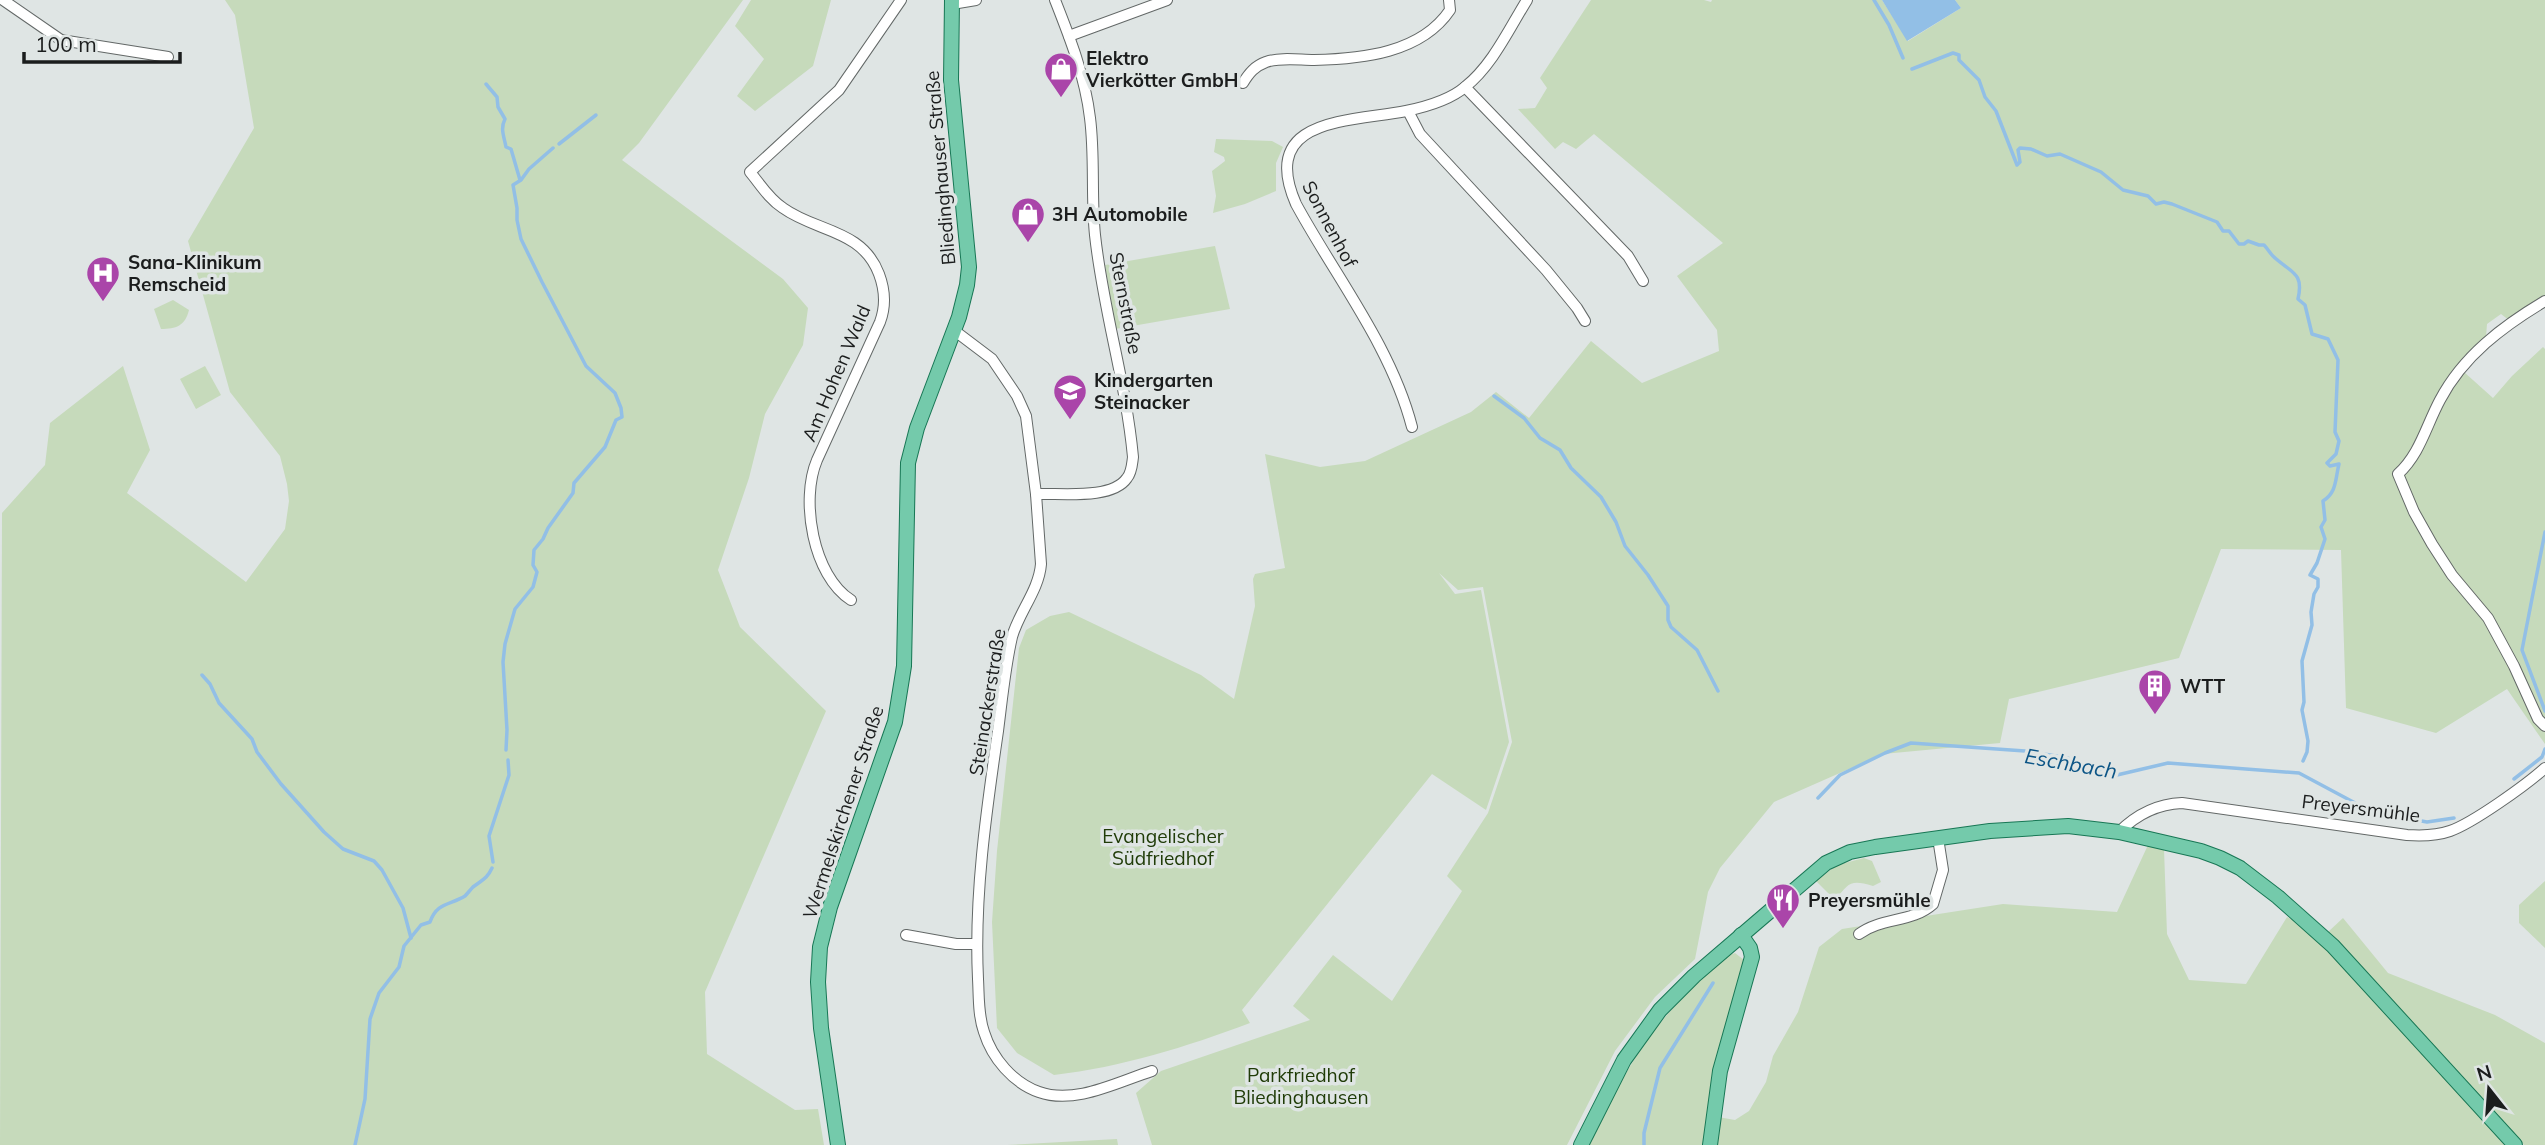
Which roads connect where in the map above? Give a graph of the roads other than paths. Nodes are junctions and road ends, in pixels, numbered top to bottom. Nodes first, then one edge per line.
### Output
1 (3, 0) edge
2 (901, 0) edge
3 (976, 0) edge
4 (1055, 0) edge
5 (1167, 0) edge
6 (1449, 0) edge
7 (1527, 0) edge
8 (952, 2) edge
9 (1069, 36) junction
10 (168, 57) dead end
11 (1243, 83) dead end
12 (1465, 87) junction
13 (1408, 111) junction
14 (1643, 281) dead end
15 (2545, 301) edge
16 (1585, 321) dead end
17 (955, 331) junction
18 (1412, 427) dead end
19 (1036, 494) junction
20 (851, 600) dead end
21 (2543, 724) edge
22 (2545, 768) edge
23 (2119, 832) junction
24 (1938, 838) junction
25 (1859, 934) dead end
26 (906, 935) dead end
27 (1741, 935) junction
28 (976, 944) junction
29 (1152, 1071) dead end
30 (838, 1145) edge
31 (1581, 1145) edge
32 (1710, 1145) edge
33 (2515, 1145) edge

1 - 10 street
2 - 20 street, Am Hohen Wald
3 - 8 street
4 - 9 street, Sternstraße
5 - 9 street
6 - 11 street
7 - 12 street, Sonnenhof
8 - 17 main road, Bliedinghauser Straße
9 - 19 street, Sternstraße
12 - 13 street, Sonnenhof
12 - 14 street
13 - 16 street
13 - 18 street, Sonnenhof
15 - 21 street
17 - 19 street, Steinackerstraße
17 - 30 main road, Wermelskirchener Straße
19 - 28 street, Steinackerstraße
22 - 23 street, Preyersmühle
23 - 24 main road
23 - 33 main road
24 - 25 street
24 - 27 main road
26 - 28 street
27 - 31 main road
27 - 32 main road
28 - 29 street, Steinackerstraße

